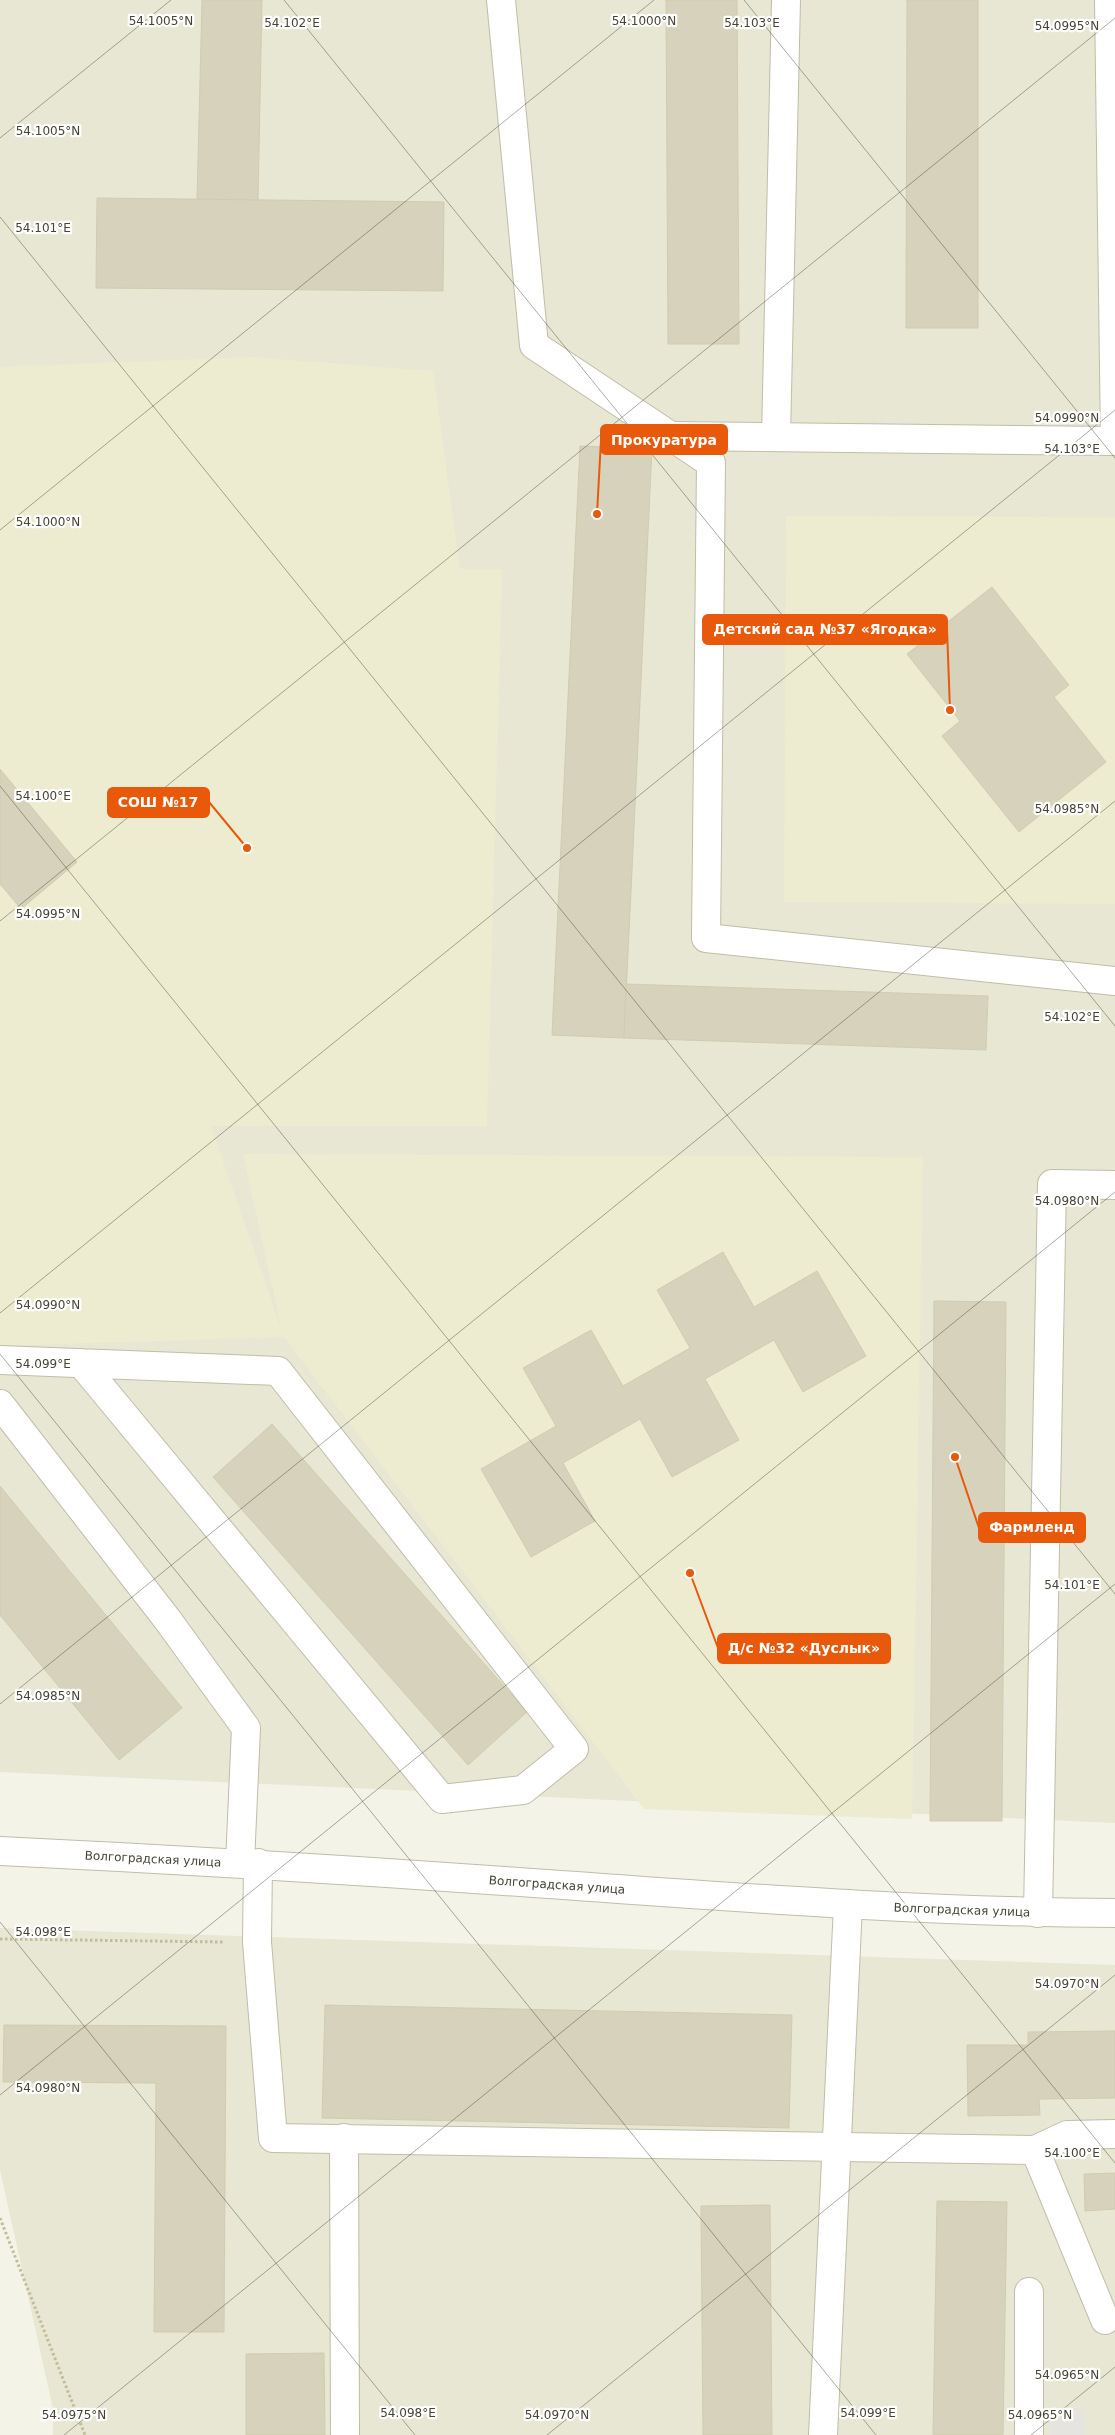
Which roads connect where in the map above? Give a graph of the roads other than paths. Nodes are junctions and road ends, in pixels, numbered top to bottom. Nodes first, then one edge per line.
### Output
1 (501, 0) edge
2 (786, 0) edge
3 (1109, 0) edge
4 (670, 436) junction
5 (776, 437) junction
6 (1115, 441) edge
7 (1115, 980) edge
8 (1115, 1185) edge
9 (0, 1360) edge
10 (81, 1363) junction
11 (0, 1404) edge
12 (0, 1851) edge
13 (249, 1863) junction
14 (848, 1906) junction
15 (1038, 1913) junction
16 (1115, 1913) edge
17 (1115, 2134) edge
18 (344, 2138) junction
19 (837, 2146) junction
20 (1034, 2150) junction
21 (1029, 2292) dead end
22 (1105, 2320) dead end
23 (345, 2435) edge
24 (823, 2435) edge
25 (1029, 2435) edge

1 - 4 street
2 - 5 street
3 - 6 street
4 - 5 street
4 - 7 street
5 - 6 street
8 - 15 street
9 - 10 street
10 - 10 street
11 - 13 street
12 - 13 street, Волгоградская улица
13 - 14 street, Волгоградская улица
13 - 18 street
14 - 15 street, Волгоградская улица
14 - 19 street
15 - 16 street, Волгоградская улица
17 - 20 street
18 - 19 street
18 - 23 street
19 - 20 street
19 - 24 street
20 - 22 street
21 - 25 street

